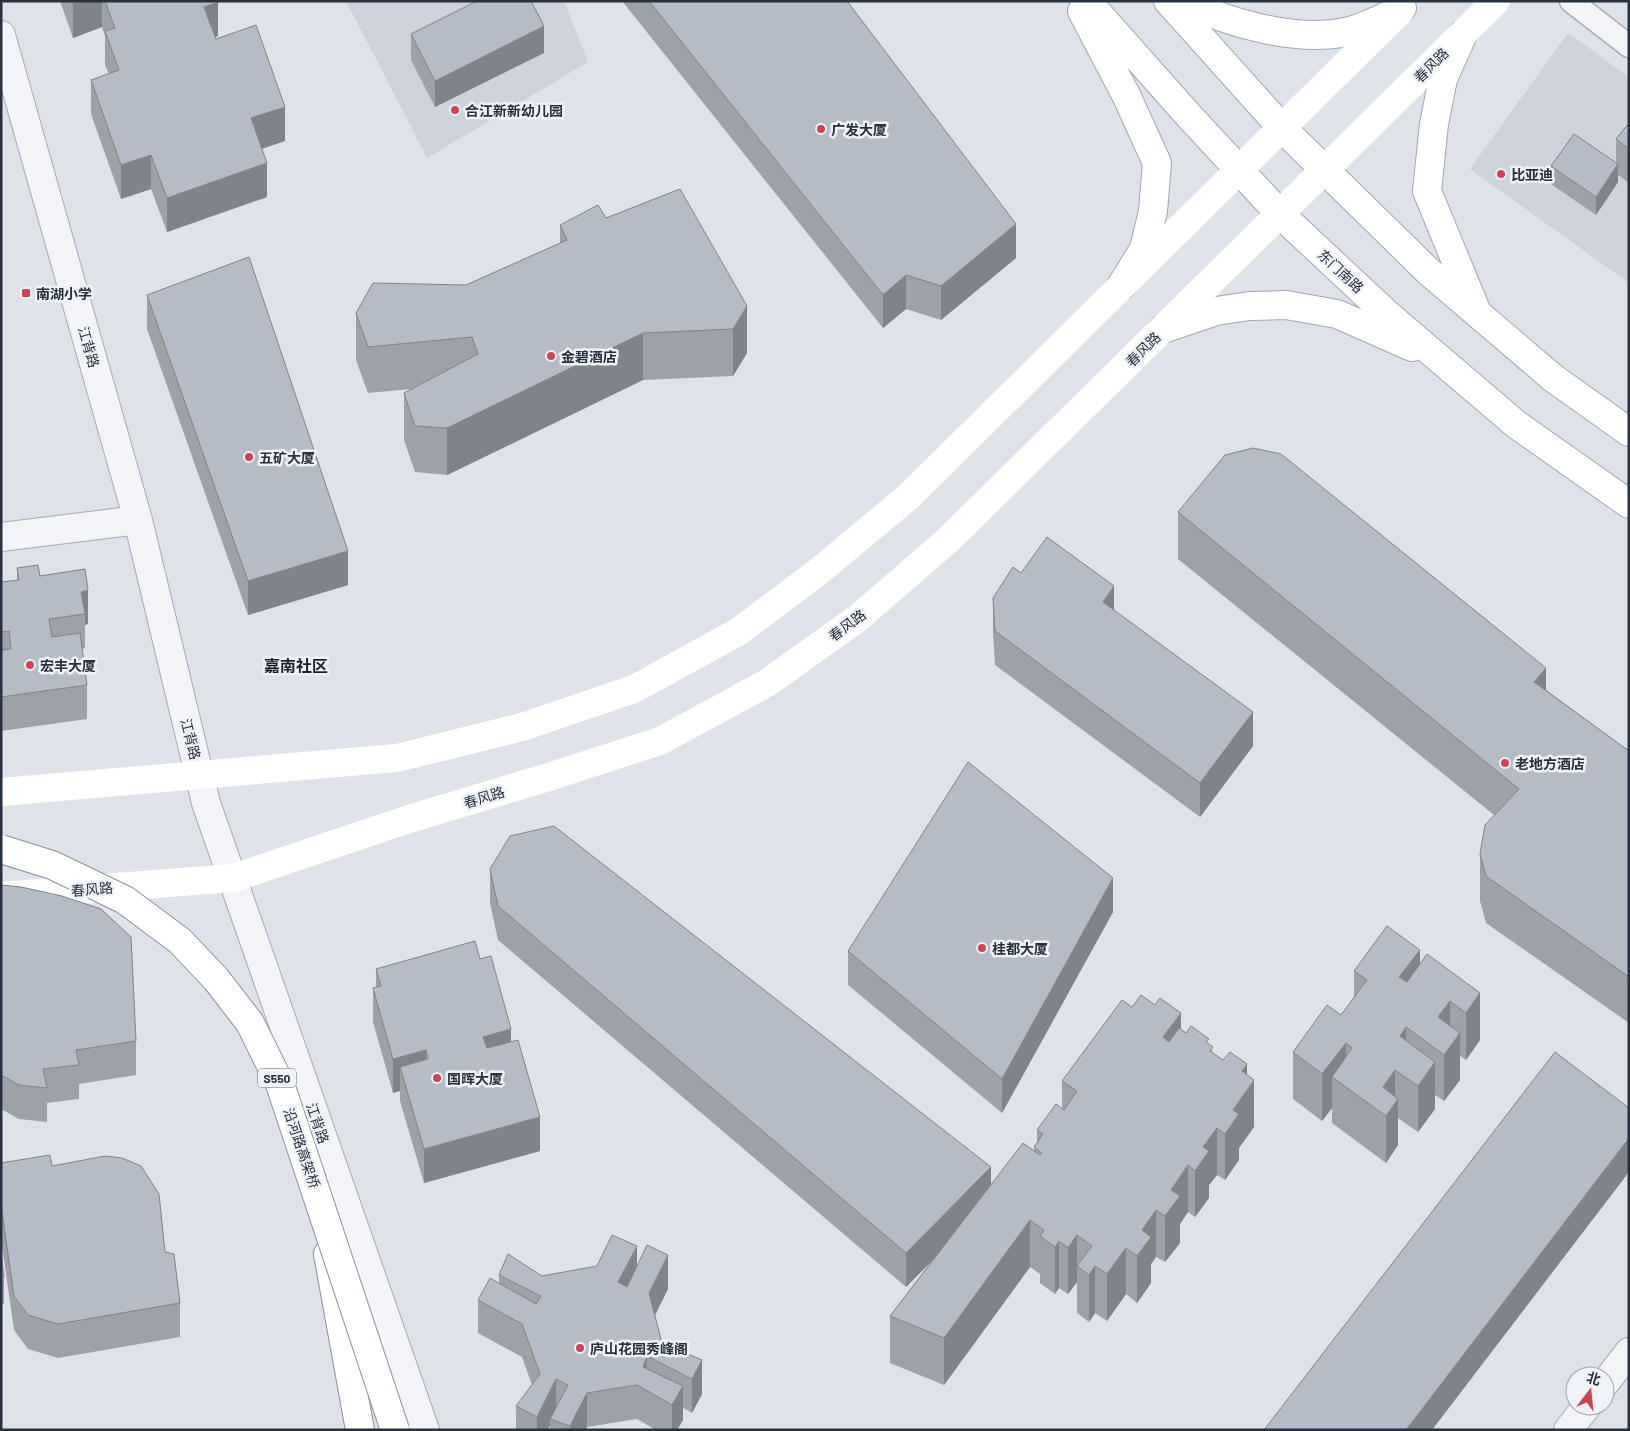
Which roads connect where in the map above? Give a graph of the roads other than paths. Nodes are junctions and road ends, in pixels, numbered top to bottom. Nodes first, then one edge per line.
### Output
1 (1077, 1) edge
2 (1087, 1) edge
3 (1168, 1) edge
4 (1185, 1) edge
5 (1496, 1) edge
6 (1571, 1) edge
7 (1406, 5) edge
8 (1463, 34) junction
9 (1, 35) edge
10 (1629, 46) edge
11 (1282, 128) junction
12 (1239, 170) junction
13 (1324, 171) junction
14 (1280, 214) junction
15 (1121, 286) junction
16 (1477, 313) junction
17 (1163, 329) junction
18 (1440, 359) junction
19 (1629, 432) edge
20 (1629, 504) edge
21 (138, 520) junction
22 (1, 537) edge
23 (200, 774) junction
24 (1, 792) edge
25 (1, 849) edge
26 (233, 878) junction
27 (1, 896) edge
28 (311, 1176) junction
29 (1629, 1352) edge
30 (1615, 1370) edge
31 (1579, 1416) edge
32 (360, 1430) edge
33 (396, 1430) edge
34 (425, 1430) edge
35 (1568, 1430) edge

1 - 15 main road
2 - 12 main road, 东门南路
3 - 11 main road
4 - 7 main road
5 - 8 main road, 春风路
6 - 10 lane
7 - 11 main road
8 - 13 main road, 春风路
8 - 16 main road
9 - 21 street, 江背路
11 - 12 main road
11 - 13 main road
12 - 14 main road, 东门南路
12 - 15 main road
13 - 14 main road, 春风路
13 - 16 main road
14 - 17 main road, 春风路
14 - 18 main road, 东门南路
15 - 23 main road
16 - 19 main road
17 - 18 main road
17 - 26 main road, 春风路
18 - 20 main road, 东门南路
21 - 22 street
21 - 23 street, 江背路
23 - 24 main road
23 - 26 street, 江背路
25 - 28 main road, 沿河路高架桥 / S550, bridge
26 - 27 main road, 春风路
26 - 34 street, 江背路
28 - 32 main road, bridge
28 - 33 main road, 沿河路高架桥 / S550, bridge
29 - 30 street
31 - 35 street

